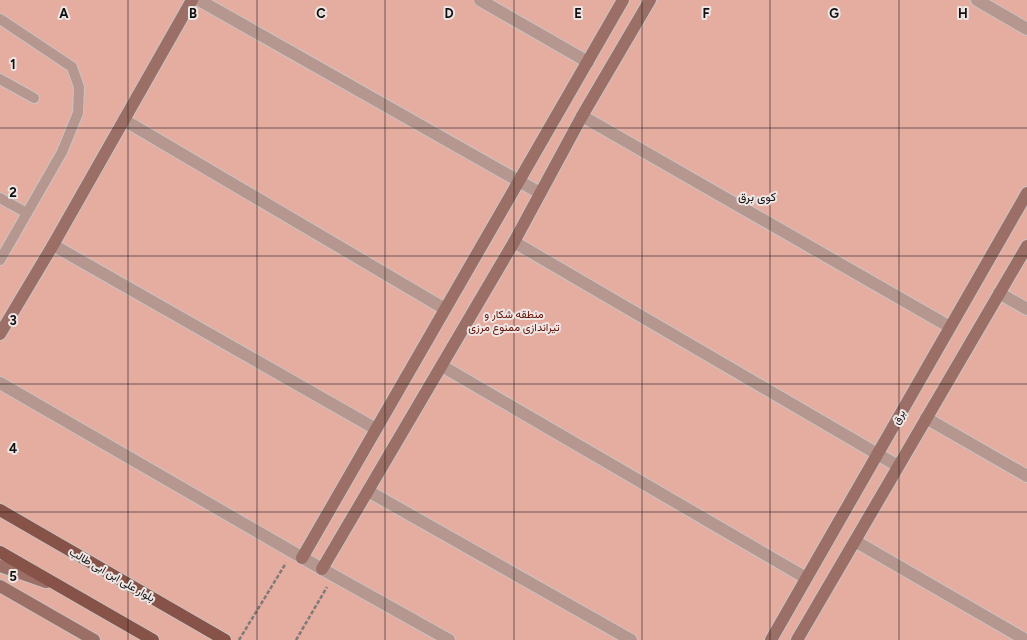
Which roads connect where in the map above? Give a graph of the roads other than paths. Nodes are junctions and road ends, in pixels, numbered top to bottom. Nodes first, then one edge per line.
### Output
1 (192, 0) edge
2 (199, 0) edge
3 (480, 0) edge
4 (623, 0) edge
5 (650, 0) edge
6 (977, 0) edge
7 (0, 19) edge
8 (1027, 29) edge
9 (588, 62) junction
10 (0, 79) edge
11 (34, 98) dead end
12 (582, 116) junction
13 (124, 120) junction
14 (519, 181) junction
15 (540, 193) junction
16 (1027, 193) edge
17 (0, 198) edge
18 (27, 213) junction
19 (514, 242) junction
20 (53, 245) junction
21 (1027, 246) edge
22 (2, 254) edge
23 (999, 293) junction
24 (445, 309) junction
25 (1027, 309) edge
26 (950, 327) junction
27 (0, 334) edge
28 (442, 366) junction
29 (0, 383) edge
30 (926, 418) junction
31 (376, 429) junction
32 (877, 454) junction
33 (898, 466) junction
34 (1027, 476) edge
35 (368, 490) junction
36 (0, 510) edge
37 (854, 541) junction
38 (0, 552) edge
39 (297, 555) junction
40 (0, 566) edge
41 (322, 569) junction
42 (806, 578) junction
43 (0, 586) edge
44 (61, 587) junction
45 (94, 640) edge
46 (153, 640) edge
47 (225, 640) edge
48 (449, 640) edge
49 (631, 640) edge
50 (771, 640) edge
51 (797, 640) edge
52 (1026, 640) edge

1 - 13 street
2 - 14 street
3 - 9 street
4 - 9 street
5 - 12 street
6 - 8 street
7 - 18 lane
9 - 14 street
10 - 11 lane
12 - 15 street
12 - 26 street
13 - 20 street
13 - 24 street
14 - 15 street
14 - 24 street
15 - 19 street
16 - 26 street, برق
17 - 18 lane
18 - 22 lane
19 - 28 street
19 - 32 street
20 - 27 street
20 - 31 street
21 - 23 street
23 - 25 street
23 - 30 street
24 - 31 street
26 - 32 street, برق
28 - 35 street
28 - 42 street
29 - 39 street
30 - 33 street
30 - 34 street
31 - 39 street
32 - 33 street
32 - 42 street, برق
33 - 37 street
35 - 41 street
35 - 49 street
36 - 47 main road, بلوار علی ابن ابی طالب
37 - 51 street
37 - 52 street
38 - 44 main road
39 - 41 street
40 - 44 street
41 - 48 street
42 - 50 street, برق
43 - 45 street
44 - 46 main road

